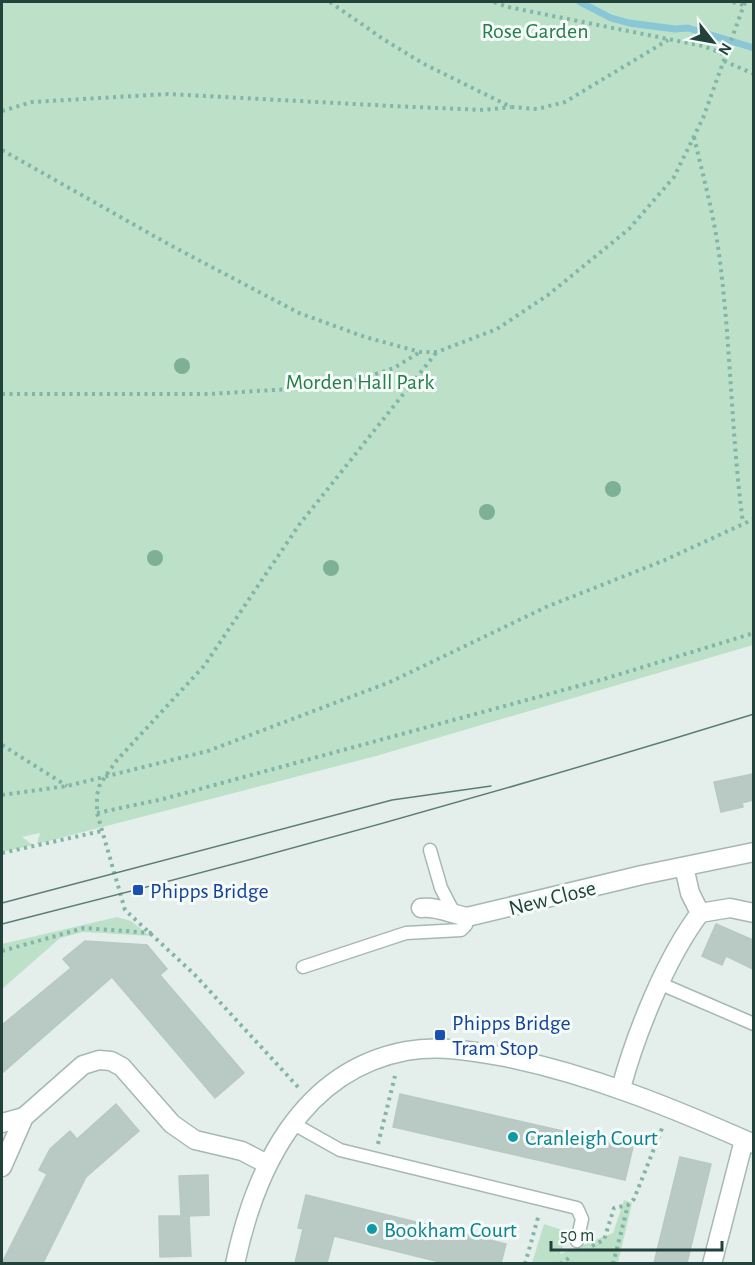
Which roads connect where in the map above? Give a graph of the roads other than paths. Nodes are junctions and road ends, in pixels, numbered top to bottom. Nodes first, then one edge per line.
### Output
1 (430, 850) dead end
2 (753, 852) edge
3 (684, 867) junction
4 (421, 908) dead end
5 (753, 913) edge
6 (700, 914) junction
7 (461, 916) junction
8 (303, 967) dead end
9 (661, 984) junction
10 (753, 1024) edge
11 (621, 1088) junction
12 (24, 1117) junction
13 (2, 1123) edge
14 (292, 1123) junction
15 (749, 1142) edge
16 (267, 1164) junction
17 (2, 1167) edge
18 (580, 1248) road end
19 (235, 1263) edge
20 (712, 1263) edge

1 - 7 lane
2 - 3 street, New Close
3 - 6 street
3 - 7 street, New Close
4 - 7 street, New Close
5 - 6 street
6 - 9 street
7 - 8 lane
9 - 10 lane
9 - 11 street
11 - 14 street
11 - 15 street
12 - 13 street
12 - 16 street
12 - 17 street
14 - 16 street
14 - 18 lane
15 - 20 street
16 - 19 street

